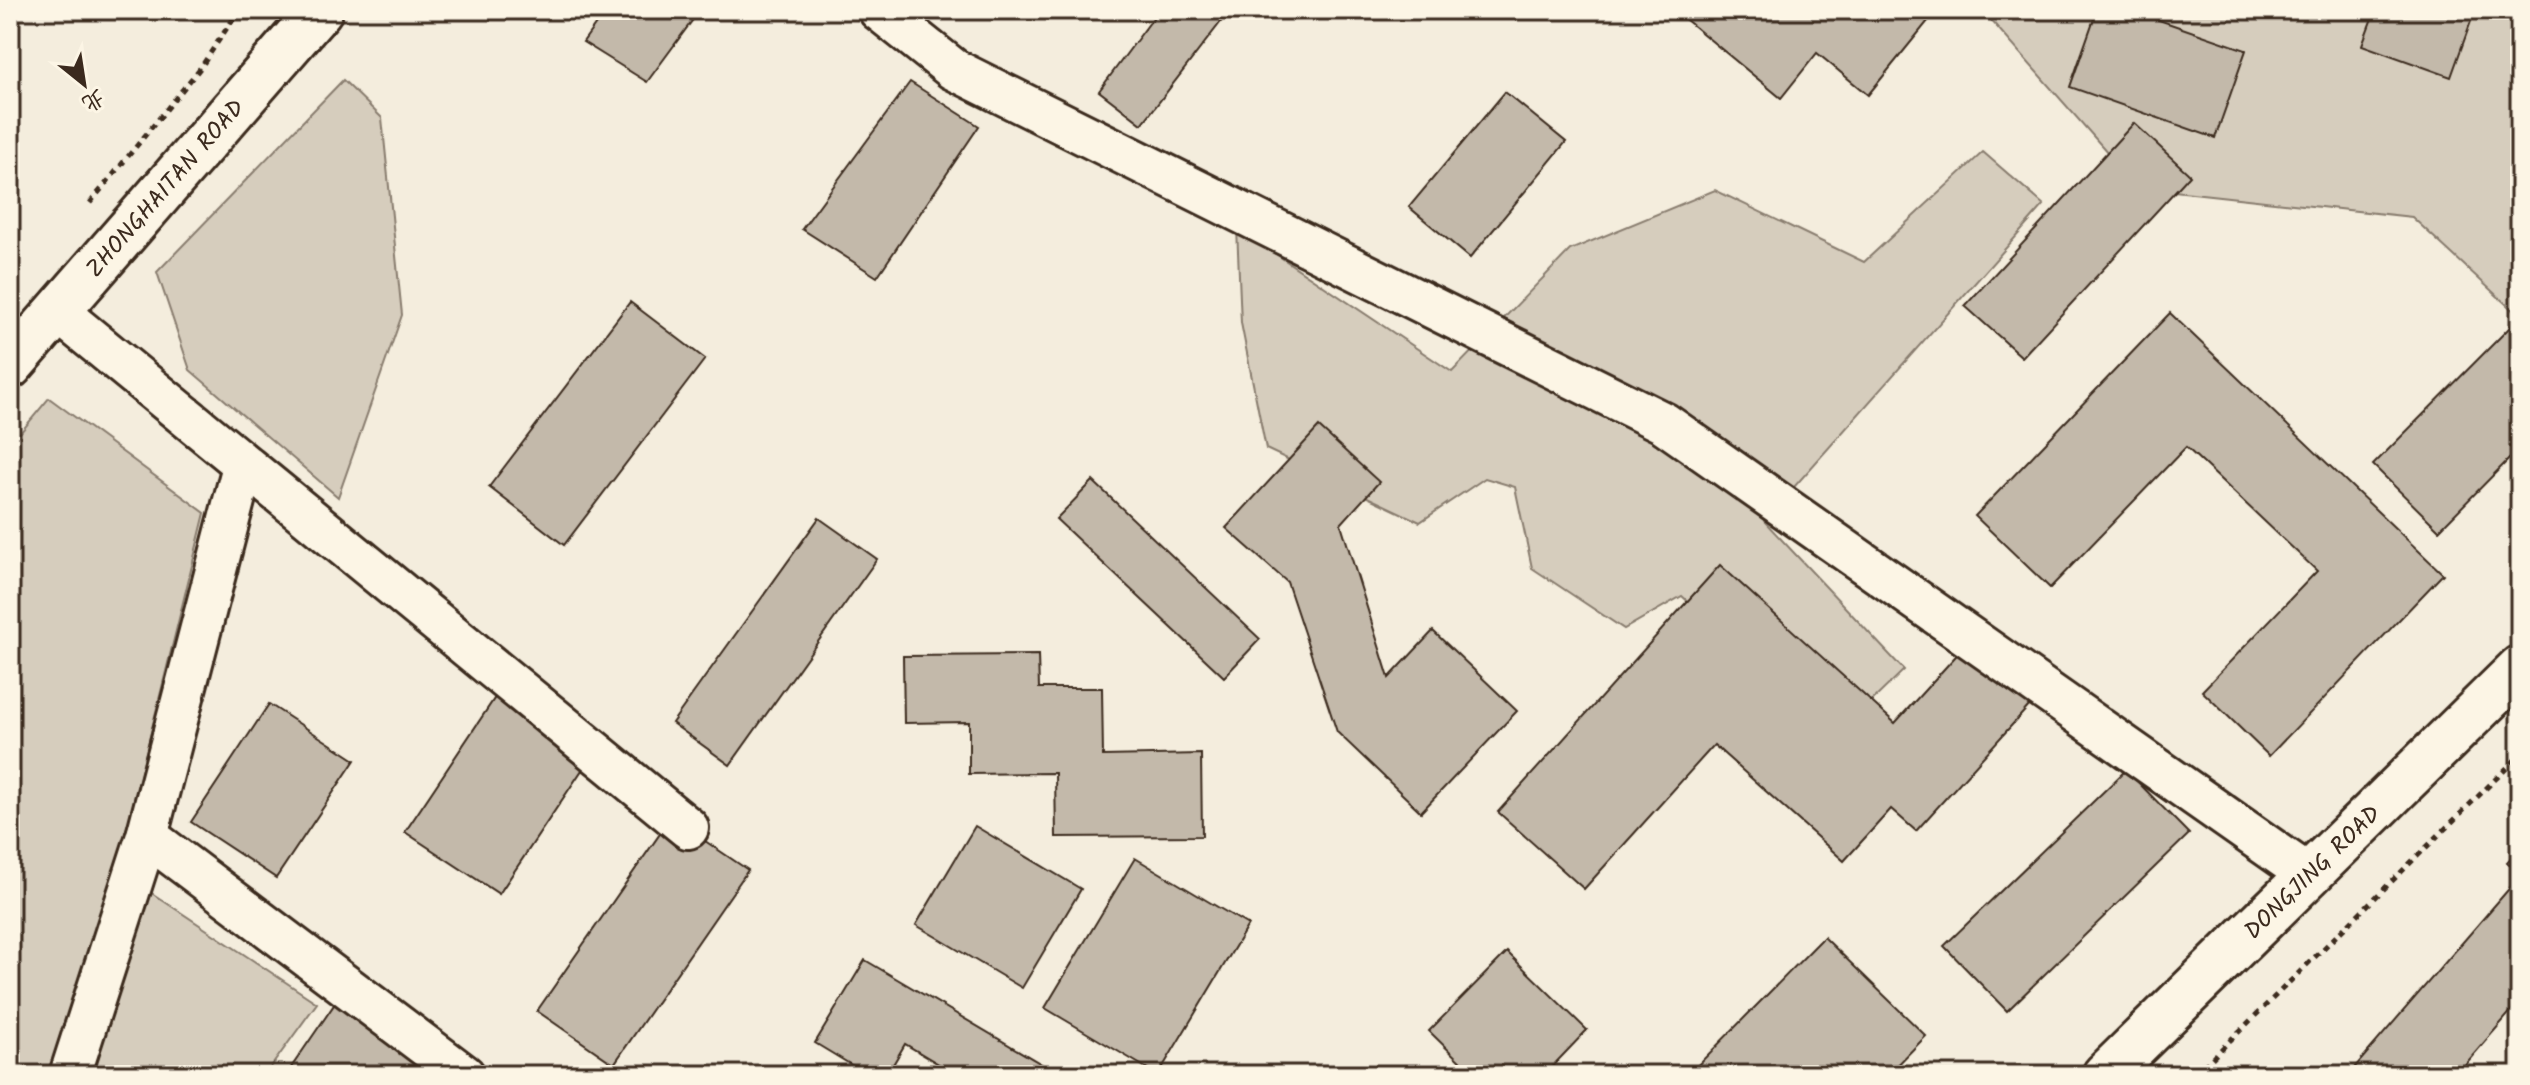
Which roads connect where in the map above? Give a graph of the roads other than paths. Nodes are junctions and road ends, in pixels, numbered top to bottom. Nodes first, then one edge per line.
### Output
1 (320, 10) edge
2 (879, 10) edge
3 (57, 311) junction
4 (10, 366) edge
5 (243, 466) junction
6 (2520, 668) edge
7 (688, 828) dead end
8 (147, 836) junction
9 (2310, 876) junction
10 (70, 1075) edge
11 (464, 1075) edge
12 (2105, 1075) edge

1 - 3 main road, ZHONGHAITAN ROAD
2 - 9 street
3 - 4 main road, ZHONGHAITAN ROAD
3 - 5 street
5 - 7 street
5 - 8 street
6 - 9 main road, DONGJING ROAD
8 - 10 street
8 - 11 street
9 - 12 main road, DONGJING ROAD

